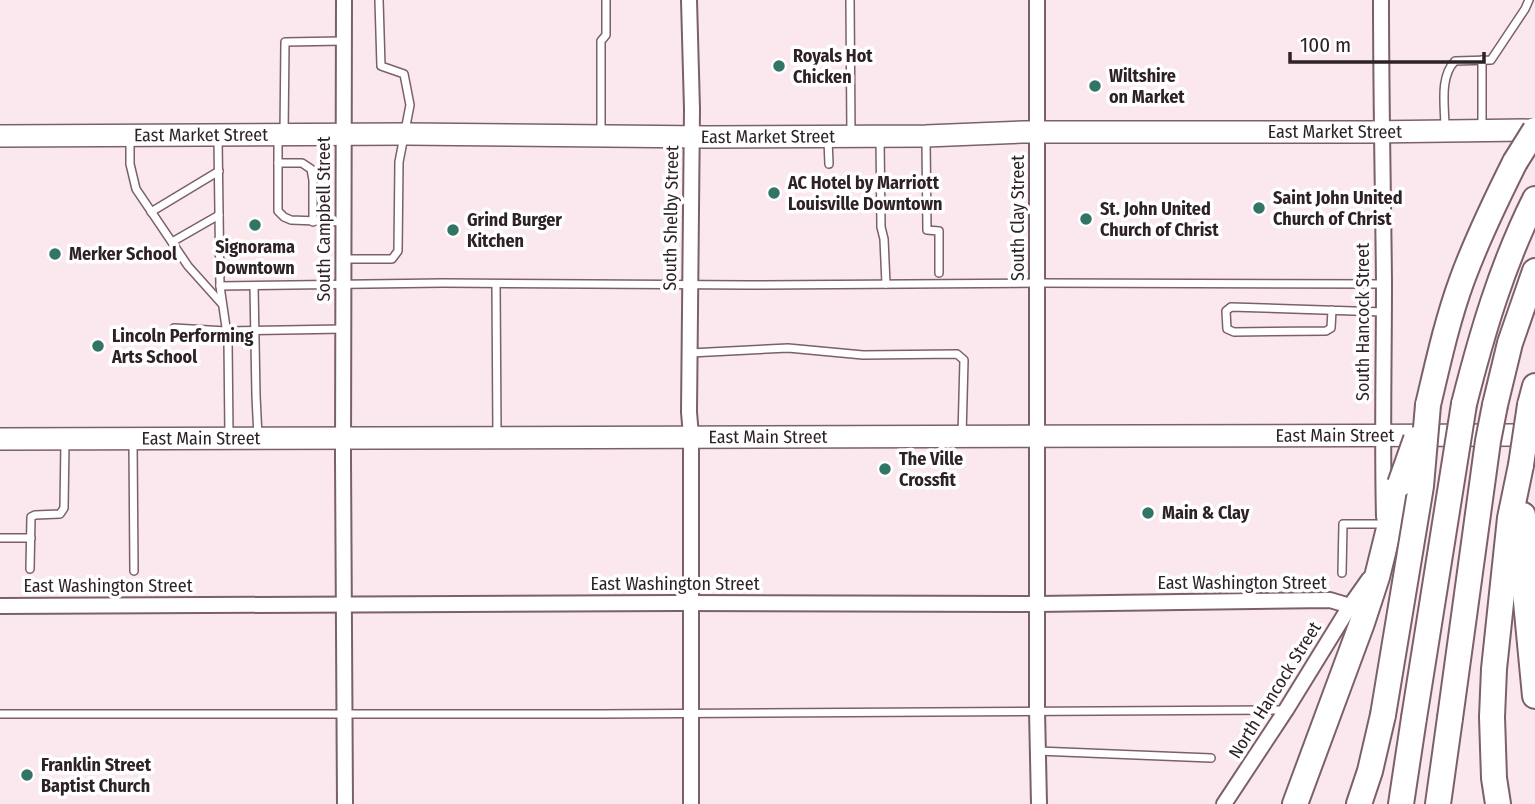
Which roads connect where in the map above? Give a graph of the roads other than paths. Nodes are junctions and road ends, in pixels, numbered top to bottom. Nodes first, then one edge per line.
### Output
1 (344, 0) edge
2 (379, 0) edge
3 (606, 0) edge
4 (689, 0) edge
5 (850, 0) edge
6 (1037, 0) edge
7 (1381, 0) edge
8 (1529, 0) edge
9 (343, 41) junction
10 (1482, 60) junction
11 (1535, 130) edge
12 (1445, 131) junction
13 (1482, 131) junction
14 (1037, 132) junction
15 (1381, 132) junction
16 (343, 134) junction
17 (406, 134) junction
18 (130, 135) junction
19 (218, 135) junction
20 (281, 135) junction
21 (926, 135) junction
22 (0, 136) edge
23 (601, 136) junction
24 (691, 136) junction
25 (828, 136) junction
26 (851, 136) junction
27 (880, 136) junction
28 (278, 163) junction
29 (829, 164) dead end
30 (219, 171) junction
31 (1535, 199) edge
32 (151, 212) junction
33 (219, 215) junction
34 (313, 222) junction
35 (343, 222) junction
36 (172, 242) junction
37 (343, 259) junction
38 (1535, 271) edge
39 (939, 273) dead end
40 (1038, 283) junction
41 (496, 284) junction
42 (690, 284) junction
43 (886, 284) junction
44 (1384, 284) junction
45 (220, 286) junction
46 (254, 286) junction
47 (343, 286) junction
48 (223, 305) junction
49 (1332, 310) junction
50 (1384, 312) junction
51 (174, 328) dead end
52 (344, 329) junction
53 (226, 331) junction
54 (254, 331) junction
55 (689, 353) junction
56 (1533, 395) edge
57 (1428, 405) junction
58 (1382, 434) junction
59 (1535, 435) edge
60 (691, 436) junction
61 (962, 436) junction
62 (1038, 436) junction
63 (497, 437) junction
64 (65, 438) junction
65 (134, 438) junction
66 (229, 438) junction
67 (258, 438) junction
68 (343, 438) junction
69 (0, 439) edge
70 (1521, 465) junction
71 (1384, 524) junction
72 (0, 538) edge
73 (31, 538) junction
74 (30, 569) dead end
75 (134, 571) dead end
76 (1342, 573) dead end
77 (691, 603) junction
78 (344, 604) junction
79 (1037, 604) junction
80 (0, 606) edge
81 (1350, 606) junction
82 (1535, 696) edge
83 (1037, 710) junction
84 (1286, 710) junction
85 (691, 713) junction
86 (0, 714) edge
87 (344, 714) junction
88 (1038, 751) junction
89 (1211, 758) dead end
90 (1296, 803) edge
91 (345, 804) edge
92 (691, 804) edge
93 (1039, 804) edge
94 (1224, 804) edge
95 (1359, 804) edge
96 (1401, 804) edge
97 (1438, 804) edge
98 (1498, 804) edge

1 - 9 street, South Campbell Street
2 - 17 lane
3 - 23 lane
4 - 24 street, South Shelby Street
5 - 26 lane
6 - 14 street, South Clay Street
7 - 15 street, South Hancock Street
8 - 10 lane
9 - 16 street, South Campbell Street
9 - 20 lane
10 - 12 lane
10 - 13 lane
11 - 13 main road, East Market Street
11 - 57 highway, bridge
12 - 13 main road, East Market Street
12 - 15 main road, East Market Street
14 - 15 main road, East Market Street
14 - 21 main road, East Market Street
14 - 40 street, South Clay Street
15 - 44 street, South Hancock Street
16 - 17 main road, East Market Street
16 - 20 main road, East Market Street
16 - 35 street, South Campbell Street
17 - 23 main road, East Market Street
17 - 37 lane
18 - 19 main road, East Market Street
18 - 22 main road, East Market Street
18 - 32 lane
19 - 20 main road, East Market Street
19 - 30 lane
20 - 28 lane
21 - 27 main road, East Market Street
21 - 39 lane
23 - 24 main road, East Market Street
24 - 25 main road, East Market Street
24 - 42 street, South Shelby Street
25 - 26 main road, East Market Street
25 - 29 lane
26 - 27 main road, East Market Street
27 - 43 lane
28 - 34 lane
28 - 34 lane
30 - 32 lane
30 - 33 lane
31 - 96 highway, bridge
32 - 36 lane
33 - 36 lane
33 - 45 lane
34 - 35 lane
35 - 37 street, South Campbell Street
36 - 48 lane
37 - 47 street, South Campbell Street
38 - 97 highway, bridge
40 - 43 lane
40 - 44 lane
40 - 62 street, South Clay Street
41 - 42 lane
41 - 47 lane
41 - 63 lane
42 - 43 lane
42 - 55 street, South Shelby Street
44 - 50 street, South Hancock Street
45 - 46 lane
45 - 48 lane
46 - 47 lane
46 - 54 lane
47 - 52 street, South Campbell Street
48 - 53 lane
49 - 49 lane
49 - 50 lane
50 - 58 street, South Hancock Street
51 - 53 lane
52 - 54 lane
52 - 68 street, South Campbell Street
53 - 54 lane
53 - 66 lane
54 - 67 lane
55 - 60 street, South Shelby Street
55 - 61 lane
56 - 70 highway, bridge
57 - 90 highway, bridge
57 - 95 highway, bridge
58 - 59 main road, East Main Street
58 - 62 main road, East Main Street
58 - 71 street, North Hancock Street
60 - 61 main road, East Main Street
60 - 63 main road, East Main Street
60 - 77 street, South Shelby Street
61 - 62 main road, East Main Street
62 - 79 street, South Clay Street
63 - 68 main road, East Main Street
64 - 65 main road, East Main Street
64 - 69 main road, East Main Street
64 - 73 lane
65 - 66 main road, East Main Street
65 - 75 lane
66 - 67 main road, East Main Street
67 - 68 main road, East Main Street
68 - 78 street, South Campbell Street
70 - 82 highway
70 - 98 highway
71 - 76 lane
71 - 81 street, North Hancock Street
72 - 73 lane
73 - 74 lane
77 - 78 street, East Washington Street
77 - 79 street, East Washington Street
77 - 85 street, South Shelby Street
78 - 80 street, East Washington Street
78 - 87 street, South Campbell Street
79 - 81 street, East Washington Street
79 - 83 street, South Clay Street
81 - 84 street, North Hancock Street
83 - 84 lane
83 - 85 lane
83 - 88 street, South Clay Street
84 - 94 street, North Hancock Street
85 - 87 lane
85 - 92 street, South Shelby Street
86 - 87 lane
87 - 91 street, South Campbell Street
88 - 89 lane
88 - 93 street, South Clay Street

